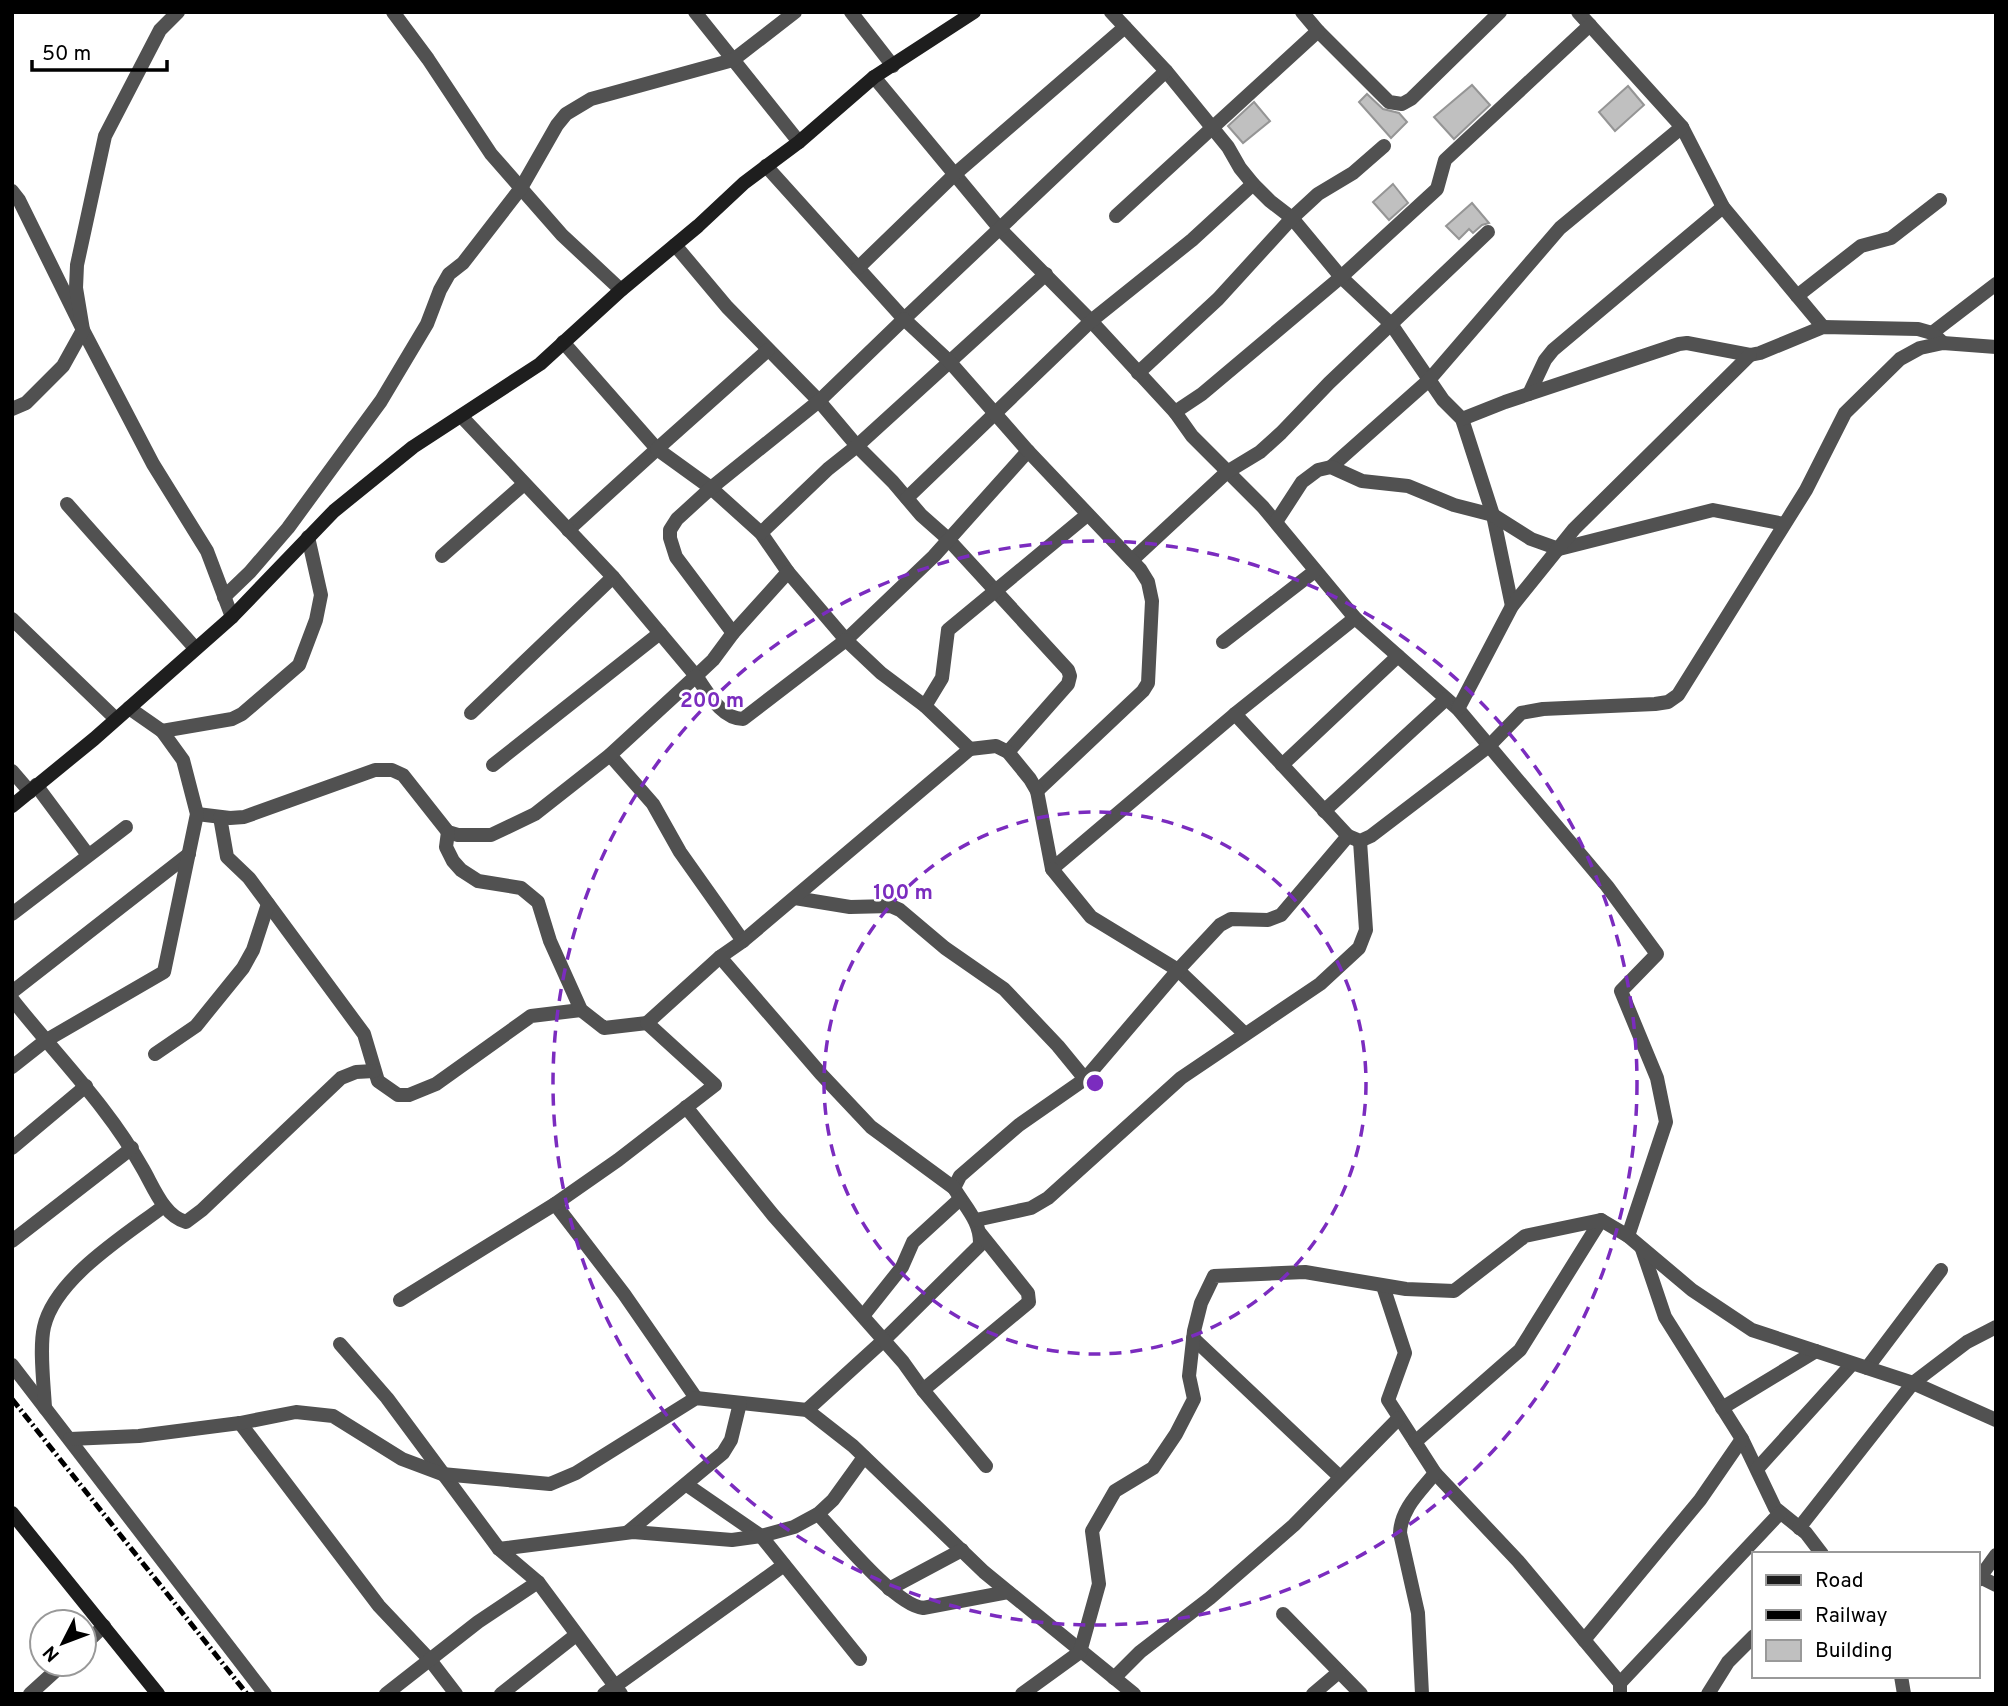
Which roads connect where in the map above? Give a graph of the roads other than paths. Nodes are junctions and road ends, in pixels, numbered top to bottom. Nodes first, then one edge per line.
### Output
1 (178, 12) edge
2 (393, 12) edge
3 (695, 12) edge
4 (795, 12) edge
5 (851, 12) edge
6 (974, 12) edge
7 (1111, 12) edge
8 (1302, 12) edge
9 (1500, 12) edge
10 (1578, 12) edge
11 (1590, 25) junction
12 (1125, 27) junction
13 (1318, 32) junction
14 (733, 60) junction
15 (892, 66) junction
16 (1166, 71) junction
17 (874, 76) junction
18 (1212, 127) junction
19 (1682, 127) junction
20 (799, 142) junction
21 (1384, 146) dead end
22 (766, 166) junction
23 (955, 174) junction
24 (1253, 184) junction
25 (521, 188) junction
26 (12, 191) edge
27 (1940, 200) dead end
28 (1723, 207) junction
29 (1116, 216) dead end
30 (1292, 218) junction
31 (1000, 229) junction
32 (1488, 232) dead end
33 (675, 245) junction
34 (858, 268) junction
35 (1046, 274) junction
36 (1341, 277) junction
37 (1996, 284) edge
38 (621, 290) junction
39 (1797, 296) junction
40 (904, 319) junction
41 (1091, 321) junction
42 (1391, 324) junction
43 (1823, 327) junction
44 (83, 330) junction
45 (1938, 338) junction
46 (563, 342) junction
47 (1996, 347) edge
48 (768, 350) junction
49 (1750, 355) junction
50 (949, 361) junction
51 (1138, 373) junction
52 (1429, 380) junction
53 (1529, 394) junction
54 (819, 401) junction
55 (12, 409) edge
56 (1175, 412) junction
57 (996, 414) junction
58 (461, 416) junction
59 (1462, 419) junction
60 (857, 446) junction
61 (657, 449) junction
62 (1028, 451) junction
63 (1331, 467) junction
64 (1227, 472) junction
65 (524, 484) junction
66 (711, 488) junction
67 (907, 498) junction
68 (67, 504) dead end
69 (1087, 515) junction
70 (1493, 515) junction
71 (1276, 522) junction
72 (1784, 524) junction
73 (568, 530) junction
74 (761, 533) junction
75 (308, 537) junction
76 (947, 538) junction
77 (1559, 549) junction
78 (442, 555) dead end
79 (1132, 560) junction
80 (1315, 570) junction
81 (788, 572) junction
82 (612, 577) junction
83 (996, 591) junction
84 (224, 597) junction
85 (1512, 606) junction
86 (232, 617) junction
87 (1355, 618) junction
88 (12, 619) edge
89 (660, 633) junction
90 (733, 633) junction
91 (846, 640) junction
92 (1223, 642) dead end
93 (195, 648) junction
94 (1398, 656) junction
95 (696, 676) junction
96 (1446, 699) junction
97 (925, 706) junction
98 (129, 708) junction
99 (1458, 709) junction
100 (471, 713) dead end
101 (1235, 714) junction
102 (116, 719) junction
103 (162, 731) junction
104 (1489, 746) junction
105 (970, 749) junction
106 (1008, 752) junction
107 (610, 755) junction
108 (493, 765) dead end
109 (1282, 765) junction
110 (12, 771) edge
111 (33, 788) junction
112 (1037, 791) junction
113 (12, 806) edge
114 (1324, 811) junction
115 (197, 814) junction
116 (220, 817) junction
117 (126, 827) dead end
118 (448, 832) junction
119 (1354, 838) junction
120 (189, 854) junction
121 (88, 855) junction
122 (1052, 869) junction
123 (795, 898) junction
124 (268, 904) junction
125 (12, 915) edge
126 (743, 941) junction
127 (720, 957) junction
128 (1178, 970) junction
129 (12, 992) edge
130 (12, 999) edge
131 (581, 1010) junction
132 (647, 1023) junction
133 (1245, 1034) junction
134 (45, 1041) junction
135 (155, 1054) dead end
136 (12, 1067) edge
137 (374, 1071) junction
138 (1085, 1079) junction
139 (86, 1086) junction
140 (686, 1108) junction
141 (12, 1147) edge
142 (132, 1148) junction
143 (957, 1193) junction
144 (555, 1204) junction
145 (164, 1206) junction
146 (1601, 1220) junction
147 (978, 1227) junction
148 (1628, 1236) junction
149 (12, 1241) edge
150 (1642, 1248) junction
151 (1941, 1270) dead end
152 (1383, 1286) junction
153 (400, 1300) dead end
154 (863, 1315) junction
155 (1996, 1327) edge
156 (1194, 1338) junction
157 (884, 1340) junction
158 (340, 1344) dead end
159 (1816, 1351) junction
160 (1852, 1364) junction
161 (12, 1365) edge
162 (1867, 1368) junction
163 (1913, 1383) junction
164 (923, 1390) junction
165 (696, 1398) junction
166 (740, 1403) junction
167 (1722, 1408) junction
168 (45, 1410) junction
169 (807, 1410) junction
170 (1399, 1418) junction
171 (1996, 1420) edge
172 (240, 1423) junction
173 (70, 1439) junction
174 (1742, 1439) junction
175 (1415, 1441) junction
176 (864, 1457) junction
177 (986, 1466) dead end
178 (1757, 1469) junction
179 (1435, 1473) junction
180 (442, 1474) junction
181 (1340, 1477) junction
182 (687, 1485) junction
183 (12, 1513) edge
184 (1780, 1513) junction
185 (818, 1514) junction
186 (1799, 1528) junction
187 (627, 1532) junction
188 (761, 1536) junction
189 (499, 1549) junction
190 (962, 1550) junction
191 (1820, 1552) edge
192 (1996, 1555) edge
193 (784, 1565) junction
194 (1980, 1576) edge
195 (1980, 1577) edge
196 (538, 1582) junction
197 (1996, 1585) edge
198 (889, 1589) junction
199 (1008, 1592) junction
200 (1283, 1614) dead end
201 (104, 1626) junction
202 (98, 1632) edge
203 (576, 1635) junction
204 (1752, 1638) edge
205 (1584, 1640) junction
206 (1080, 1652) junction
207 (860, 1659) dead end
208 (430, 1660) junction
209 (1339, 1672) junction
210 (48, 1678) edge
211 (1114, 1678) junction
212 (1620, 1689) edge
213 (613, 1691) edge
214 (30, 1694) edge
215 (158, 1694) edge
216 (265, 1694) edge
217 (386, 1694) edge
218 (456, 1694) edge
219 (501, 1694) edge
220 (1022, 1694) edge
221 (1134, 1694) edge
222 (1313, 1694) edge
223 (1360, 1694) edge
224 (1422, 1694) edge
225 (1708, 1694) edge

1 - 44 street
2 - 25 street
3 - 14 street
4 - 14 street
5 - 15 street
6 - 15 street
7 - 12 street
8 - 13 street
9 - 13 street
10 - 11 street
11 - 19 street
11 - 36 street
12 - 16 street
12 - 23 street
13 - 18 street
14 - 20 street
14 - 25 street
15 - 17 street
16 - 18 street
16 - 31 street
17 - 20 street
17 - 23 street
18 - 24 street
18 - 29 street
19 - 28 street
19 - 52 street
20 - 22 street
21 - 30 street
22 - 33 street
22 - 34 street
23 - 31 street
23 - 34 street
24 - 30 street
24 - 41 street
25 - 38 street
25 - 84 street
26 - 44 street
27 - 39 street
28 - 39 street
28 - 53 street
30 - 36 street
30 - 51 street
31 - 35 street
31 - 40 street
32 - 42 street
33 - 38 street
33 - 48 street
34 - 40 street
35 - 41 street
35 - 50 street
36 - 42 street
36 - 56 street
37 - 45 street
38 - 46 street
39 - 43 street
40 - 50 street
40 - 54 street
41 - 51 street
41 - 57 street
42 - 52 street
42 - 64 street
43 - 45 street
43 - 49 street
44 - 55 street
44 - 84 street
45 - 47 street
45 - 72 street
46 - 58 street
46 - 61 street
48 - 54 street
48 - 61 street
49 - 53 street
49 - 77 street
50 - 57 street
50 - 60 street
51 - 56 street
52 - 59 street
52 - 63 street
53 - 59 street
54 - 60 street
54 - 66 street
56 - 64 street
57 - 62 street
57 - 67 street
58 - 65 street
58 - 75 street
59 - 70 street
60 - 67 street
60 - 74 street
61 - 66 street
61 - 73 street
62 - 69 street
62 - 76 street
63 - 70 street
63 - 71 street
64 - 71 street
64 - 79 street
65 - 73 street
65 - 78 street
66 - 74 street
66 - 90 street
67 - 76 street
68 - 93 street
69 - 79 street
69 - 83 street
70 - 77 street
70 - 85 street
71 - 80 street
72 - 77 street
72 - 104 street
73 - 82 street
74 - 81 street
75 - 86 street
75 - 103 street
76 - 83 street
76 - 91 street
77 - 85 street
79 - 112 street
80 - 87 street
80 - 92 street
81 - 90 street
81 - 91 street
82 - 89 street
82 - 100 street
83 - 97 street
83 - 106 street
84 - 86 street
85 - 99 street
86 - 93 street
87 - 94 street
87 - 101 street
88 - 102 street
89 - 95 street
89 - 108 street
90 - 95 street
91 - 95 street
91 - 97 street
93 - 98 street
94 - 96 street
94 - 109 street
95 - 107 street
96 - 99 street
96 - 114 street
97 - 105 street
98 - 102 street
98 - 103 street
99 - 104 street
101 - 109 street
101 - 122 street
102 - 111 street
103 - 115 street
104 - 119 street
104 - 148 street
105 - 106 street
105 - 123 street
106 - 112 street
107 - 118 street
107 - 126 street
109 - 114 street
110 - 111 street
111 - 113 street
111 - 121 street
112 - 122 street
114 - 119 street
115 - 116 street
115 - 120 street
116 - 118 street
116 - 124 street
117 - 121 street
118 - 131 street
119 - 128 street
119 - 133 street
120 - 129 street
120 - 134 street
121 - 125 street
122 - 128 street
123 - 126 street
123 - 138 street
124 - 135 street
124 - 137 street
126 - 127 street
127 - 132 street
127 - 143 street
128 - 133 street
128 - 138 street
130 - 134 street
131 - 132 street
131 - 137 street
132 - 140 street
133 - 147 street
134 - 136 street
134 - 139 street
137 - 145 street
138 - 143 street
139 - 141 street
139 - 142 street
140 - 144 street
140 - 154 street
142 - 145 street
142 - 149 street
143 - 147 street
143 - 154 street
144 - 153 street
144 - 165 street
145 - 168 street
146 - 148 street
146 - 152 street
146 - 175 street
147 - 157 street
147 - 164 street
148 - 150 street
150 - 159 street
150 - 167 street
151 - 162 street
152 - 156 street
152 - 170 street
154 - 157 street
155 - 163 street
156 - 181 street
156 - 206 street
157 - 164 street
157 - 169 street
158 - 180 street
159 - 160 street
159 - 167 street
160 - 162 street
160 - 178 street
161 - 168 street
162 - 163 street
163 - 171 street
163 - 186 street
164 - 177 street
165 - 166 street
165 - 180 street
166 - 169 street
166 - 182 street
167 - 174 street
168 - 173 street
169 - 176 street
170 - 175 street
170 - 181 street
172 - 173 street
172 - 180 street
172 - 208 street
173 - 216 street
174 - 178 street
174 - 205 street
175 - 179 street
176 - 185 street
176 - 190 street
178 - 184 street
179 - 205 street
179 - 224 street
180 - 189 street
181 - 211 street
182 - 187 street
182 - 188 street
183 - 201 street
184 - 186 street
184 - 212 street
185 - 188 street
185 - 198 street
186 - 191 street
187 - 188 street
187 - 189 street
188 - 193 street
189 - 196 street
190 - 198 street
190 - 199 street
192 - 194 street
193 - 207 street
193 - 213 street
195 - 197 street
196 - 203 street
196 - 208 street
198 - 199 street
199 - 206 street
200 - 209 street
201 - 202 street
201 - 215 street
203 - 213 street
203 - 219 street
204 - 225 street
205 - 212 street
206 - 211 street
206 - 220 street
208 - 217 street
208 - 218 street
209 - 222 street
209 - 223 street
210 - 214 street
211 - 221 street

